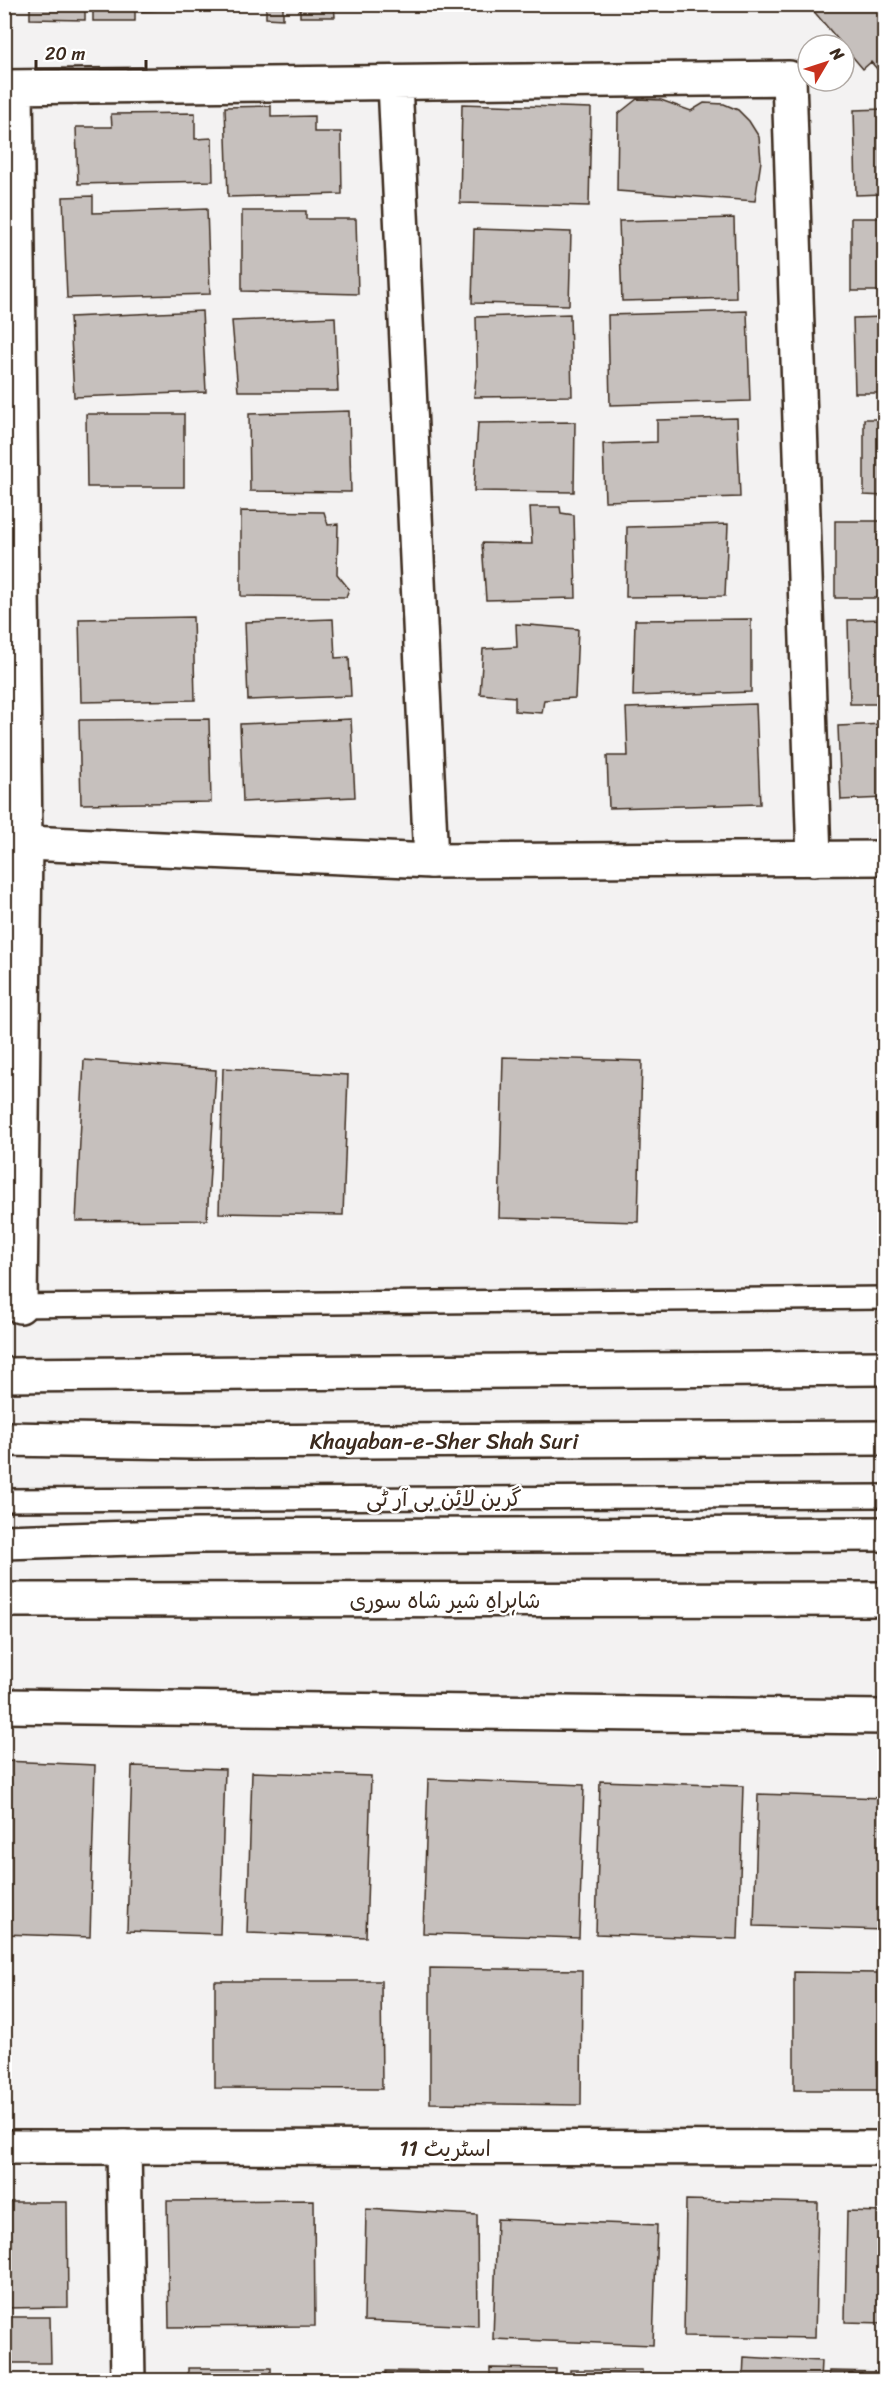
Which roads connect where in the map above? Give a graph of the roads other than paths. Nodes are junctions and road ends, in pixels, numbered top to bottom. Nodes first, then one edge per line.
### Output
1 (395, 83) junction
2 (10, 87) edge
3 (15, 842) edge
4 (814, 858) junction
5 (885, 858) edge
6 (431, 861) junction
7 (885, 1298) edge
8 (12, 1306) edge
9 (885, 1368) edge
10 (4, 1375) edge
11 (885, 1438) edge
12 (4, 1439) edge
13 (885, 1496) edge
14 (7, 1500) edge
15 (885, 1534) edge
16 (4, 1542) edge
17 (885, 1599) edge
18 (4, 1600) edge
19 (4, 1706) edge
20 (885, 1717) edge
21 (4, 2147) edge
22 (124, 2147) junction
23 (885, 2148) edge
24 (128, 2380) edge

1 - 2 street
1 - 4 street
1 - 6 street
2 - 3 street
3 - 6 street
3 - 8 street
4 - 5 street
4 - 6 street
7 - 8 lane
9 - 10 street
11 - 12 street, Khayaban-e-Sher Shah Suri
13 - 14 lane, گرین لائن بی آر ٹی
15 - 16 street
17 - 18 street, شاہراہِ شیر شاہ سوری
19 - 20 street
21 - 22 street, اسٹریٹ 11
22 - 23 street, اسٹریٹ 11
22 - 24 street

